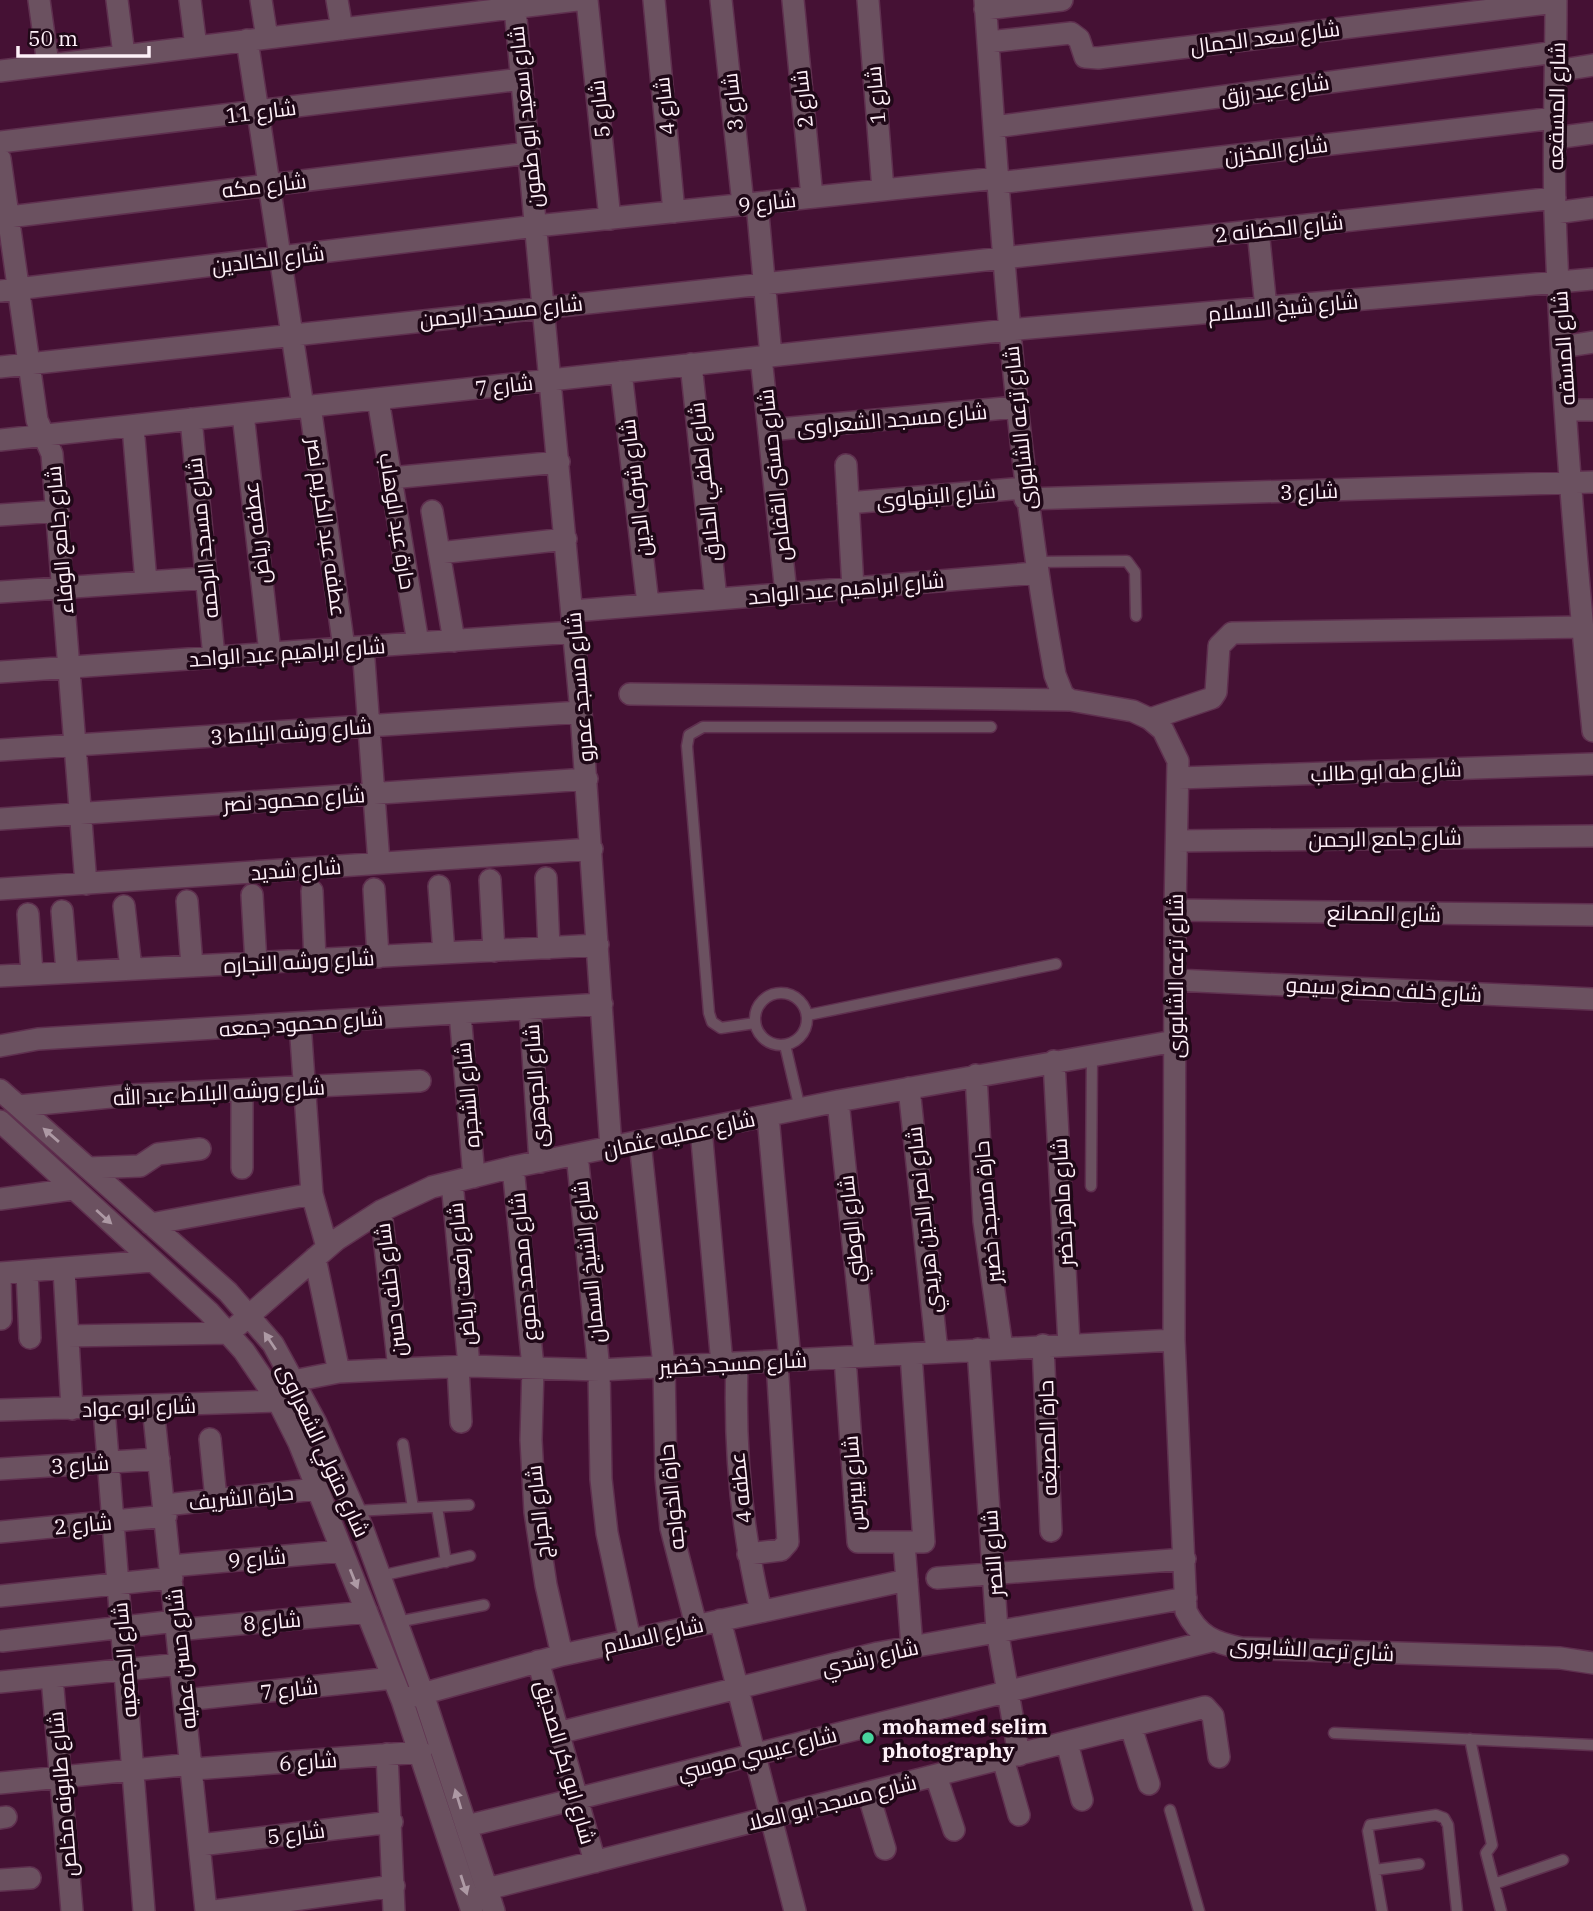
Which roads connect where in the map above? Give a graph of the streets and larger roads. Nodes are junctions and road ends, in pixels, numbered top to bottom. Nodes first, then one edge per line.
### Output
1 (39, 0) edge
2 (117, 0) edge
3 (190, 0) edge
4 (261, 0) edge
5 (337, 0) edge
6 (567, 0) edge
7 (587, 0) edge
8 (653, 0) edge
9 (721, 0) edge
10 (793, 0) edge
11 (868, 0) edge
12 (1062, 0) edge
13 (1556, 1) edge
14 (985, 4) edge
15 (488, 5) edge
16 (514, 8) junction
17 (416, 10) edge
18 (342, 29) junction
19 (257, 39) junction
20 (988, 41) junction
21 (196, 47) junction
22 (124, 55) junction
23 (1556, 61) junction
24 (48, 64) junction
25 (1593, 65) edge
26 (0, 71) edge
27 (522, 79) junction
28 (258, 111) junction
29 (994, 127) junction
30 (1555, 128) junction
31 (1593, 133) edge
32 (0, 142) edge
33 (529, 153) junction
34 (0, 159) edge
35 (998, 180) junction
36 (269, 185) junction
37 (883, 190) junction
38 (812, 197) junction
39 (750, 204) junction
40 (1555, 205) junction
41 (1593, 208) edge
42 (674, 212) junction
43 (4, 217) edge
44 (610, 219) junction
45 (536, 226) junction
46 (1258, 230) junction
47 (1003, 256) junction
48 (280, 257) junction
49 (1593, 279) edge
50 (764, 282) junction
51 (1558, 285) junction
52 (9, 289) edge
53 (544, 306) junction
54 (1266, 308) junction
55 (1009, 330) junction
56 (292, 334) junction
57 (1593, 342) edge
58 (1562, 347) junction
59 (766, 356) junction
60 (29, 363) junction
61 (691, 365) junction
62 (0, 367) edge
63 (621, 372) junction
64 (551, 380) junction
65 (378, 399) junction
66 (307, 407) junction
67 (1016, 407) junction
68 (1567, 410) junction
69 (1593, 410) edge
70 (243, 414) junction
71 (191, 419) junction
72 (133, 426) junction
73 (769, 430) junction
74 (43, 436) junction
75 (0, 440) edge
76 (559, 462) junction
77 (846, 465) dead end
78 (391, 478) junction
79 (1593, 482) edge
80 (1569, 483) junction
81 (1025, 493) junction
82 (848, 503) junction
83 (58, 511) junction
84 (432, 511) dead end
85 (0, 515) edge
86 (1583, 519) edge
87 (566, 539) junction
88 (439, 553) junction
89 (1035, 568) junction
90 (206, 578) junction
91 (146, 582) junction
92 (64, 587) junction
93 (853, 588) junction
94 (0, 592) edge
95 (786, 593) junction
96 (1586, 594) edge
97 (716, 599) junction
98 (648, 604) junction
99 (573, 611) junction
100 (1582, 627) junction
101 (574, 632) junction
102 (454, 641) junction
103 (418, 643) junction
104 (353, 648) junction
105 (270, 653) junction
106 (214, 657) junction
107 (1589, 662) edge
108 (69, 667) junction
109 (0, 672) edge
110 (630, 694) dead end
111 (1070, 701) junction
112 (582, 712) junction
113 (1150, 719) junction
114 (369, 726) junction
115 (1593, 728) edge
116 (75, 745) junction
117 (0, 750) edge
118 (1593, 764) edge
119 (1179, 778) junction
120 (587, 779) junction
121 (374, 793) junction
122 (80, 813) junction
123 (0, 819) edge
124 (1593, 836) edge
125 (1177, 841) junction
126 (592, 849) junction
127 (379, 863) junction
128 (546, 878) dead end
129 (490, 880) dead end
130 (86, 884) junction
131 (439, 886) dead end
132 (0, 889) edge
133 (374, 889) dead end
134 (312, 891) dead end
135 (252, 895) dead end
136 (187, 901) dead end
137 (124, 906) dead end
138 (1175, 910) junction
139 (62, 911) dead end
140 (28, 914) dead end
141 (1593, 915) edge
142 (598, 945) junction
143 (549, 948) junction
144 (494, 951) junction
145 (444, 953) junction
146 (378, 957) junction
147 (315, 960) junction
148 (256, 963) junction
149 (192, 966) junction
150 (131, 969) junction
151 (67, 972) junction
152 (32, 974) junction
153 (0, 976) edge
154 (1175, 980) junction
155 (1593, 999) edge
156 (602, 1004) junction
157 (530, 1009) junction
158 (460, 1013) junction
159 (300, 1023) junction
160 (1175, 1041) junction
161 (0, 1046) edge
162 (1054, 1061) junction
163 (976, 1075) junction
164 (420, 1081) dead end
165 (304, 1087) junction
166 (909, 1088) junction
167 (0, 1090) edge
168 (242, 1090) junction
169 (838, 1101) junction
170 (19, 1106) junction
171 (768, 1116) junction
172 (0, 1121) edge
173 (701, 1129) junction
174 (640, 1142) junction
175 (611, 1148) junction
176 (200, 1149) dead end
177 (578, 1154) junction
178 (541, 1162) junction
179 (513, 1167) junction
180 (89, 1168) junction
181 (242, 1168) dead end
182 (474, 1177) junction
183 (453, 1182) junction
184 (73, 1189) junction
185 (312, 1194) junction
186 (0, 1199) edge
187 (381, 1211) junction
188 (151, 1224) junction
189 (321, 1253) junction
190 (152, 1261) junction
191 (64, 1269) junction
192 (27, 1272) junction
193 (0, 1276) edge
194 (250, 1314) junction
195 (1, 1319) edge
196 (229, 1333) junction
197 (68, 1336) junction
198 (30, 1338) dead end
199 (1174, 1340) junction
200 (1069, 1343) junction
201 (1043, 1345) junction
202 (1002, 1348) junction
203 (978, 1349) junction
204 (937, 1352) junction
205 (911, 1354) junction
206 (855, 1357) junction
207 (784, 1361) junction
208 (729, 1363) junction
209 (464, 1366) junction
210 (664, 1366) junction
211 (533, 1367) junction
212 (400, 1369) junction
213 (599, 1370) junction
214 (339, 1372) junction
215 (293, 1381) junction
216 (278, 1401) junction
217 (153, 1407) junction
218 (72, 1409) junction
219 (104, 1409) junction
220 (0, 1410) edge
221 (461, 1422) dead end
222 (210, 1439) dead end
223 (159, 1459) junction
224 (108, 1462) junction
225 (0, 1469) edge
226 (317, 1489) junction
227 (216, 1499) junction
228 (165, 1510) junction
229 (113, 1521) junction
230 (1051, 1531) dead end
231 (0, 1532) edge
232 (914, 1543) junction
233 (342, 1551) junction
234 (748, 1554) junction
235 (1185, 1559) junction
236 (171, 1572) junction
237 (993, 1573) junction
238 (937, 1578) dead end
239 (907, 1580) junction
240 (117, 1583) junction
241 (0, 1596) edge
242 (1186, 1598) junction
243 (761, 1611) junction
244 (367, 1612) junction
245 (720, 1620) junction
246 (696, 1625) junction
247 (177, 1626) junction
248 (121, 1627) junction
249 (997, 1630) junction
250 (630, 1640) junction
251 (2, 1641) dead end
252 (1211, 1641) junction
253 (912, 1647) junction
254 (562, 1656) junction
255 (538, 1661) junction
256 (1593, 1663) edge
257 (181, 1664) junction
258 (124, 1669) junction
259 (52, 1677) junction
260 (393, 1678) junction
261 (0, 1682) edge
262 (738, 1688) junction
263 (1006, 1692) junction
264 (424, 1694) junction
265 (185, 1700) junction
266 (402, 1700) junction
267 (1131, 1727) junction
268 (558, 1733) junction
269 (1067, 1743) junction
270 (421, 1752) junction
271 (755, 1754) junction
272 (387, 1755) junction
273 (1011, 1757) junction
274 (1219, 1758) dead end
275 (193, 1766) junction
276 (132, 1769) junction
277 (61, 1776) junction
278 (936, 1776) junction
279 (0, 1783) edge
280 (1149, 1784) dead end
281 (868, 1793) junction
282 (577, 1798) junction
283 (1082, 1800) dead end
284 (1019, 1815) dead end
285 (772, 1818) junction
286 (392, 1822) junction
287 (467, 1826) junction
288 (954, 1830) dead end
289 (200, 1845) junction
290 (885, 1849) dead end
291 (595, 1862) junction
292 (30, 1878) dead end
293 (0, 1880) edge
294 (394, 1886) junction
295 (487, 1889) junction
296 (72, 1911) edge
297 (144, 1911) edge
298 (206, 1911) edge
299 (215, 1911) edge
300 (394, 1911) edge
301 (472, 1911) edge
302 (494, 1911) edge
303 (795, 1911) edge

1 - 24 street
2 - 22 street
3 - 21 street
4 - 19 street, عطفه عبد الكريم نصر
5 - 18 street
6 - 16 street
7 - 44 street, شارع 5
8 - 42 street, شارع 4
9 - 39 street, شارع 3
10 - 38 street, شارع 2
11 - 37 street, شارع 1
12 - 14 street
13 - 20 street, شارع سعد الجمال
13 - 23 street, شارع المسقعه
14 - 20 street, شارع ترعه الشابورى
15 - 16 street
15 - 17 street
16 - 27 street, شارع سعيد ابو طمون
17 - 18 street
18 - 19 street
19 - 21 street
19 - 28 street, عطفه عبد الكريم نصر
20 - 29 street, شارع ترعه الشابورى
21 - 22 street
22 - 24 street
23 - 25 street
23 - 29 street, شارع عيد رزق
23 - 30 street, شارع المسقعه
24 - 26 street
27 - 28 street, شارع 11
27 - 33 street, شارع سعيد ابو طمون
28 - 32 street, شارع 11
28 - 36 street, عطفه عبد الكريم نصر
29 - 35 street, شارع ترعه الشابورى
30 - 31 street, شارع المخزن
30 - 35 street, شارع المخزن
30 - 40 street, شارع المسقعه
33 - 36 street, شارع مكه
33 - 45 street, شارع سعيد ابو طمون
34 - 43 street, شارع جامع الوفاء
35 - 37 street, شارع 9
35 - 47 street, شارع ترعه الشابورى
36 - 43 street, شارع مكه
36 - 48 street, عطفه عبد الكريم نصر
37 - 38 street, شارع 9
38 - 39 street, شارع 9
39 - 42 street, شارع 9
39 - 50 street, شارع 3
40 - 41 street
40 - 46 street, شارع الحضانه 2
40 - 51 street, شارع المسقه
42 - 44 street, شارع 9
43 - 52 street, شارع جامع الوفاء
44 - 45 street, شارع 9
45 - 48 street, شارع الخالدين
45 - 53 street, شارع مسجد عمرو
46 - 47 street, شارع الحضانه 2
46 - 54 street
47 - 50 street, شارع مسجد الرحمن
47 - 55 street, شارع ترعه الشابورى
48 - 52 street, شارع الخالدين
48 - 56 street, عطفه عبد الكريم نصر
49 - 51 street, شارع شيخ الاسلام
50 - 53 street, شارع مسجد الرحمن
50 - 59 street, شارع حسنى القفاص
51 - 54 street, شارع شيخ الاسلام
51 - 58 street, شارع المسقه
52 - 60 street, شارع جامع الوفاء
53 - 56 street, شارع مسجد الرحمن
53 - 64 street, شارع مسجد عمرو
54 - 55 street, شارع شيخ الاسلام
55 - 59 street, شارع 7
55 - 67 street, شارع ترعه الشابورى
56 - 60 street, شارع مسجد الرحمن
56 - 66 street, عطفه عبد الكريم نصر
57 - 58 street
58 - 68 street, شارع المسقه
59 - 61 street, شارع 7
59 - 73 street, شارع حسنى القفاص
60 - 62 street, شارع مسجد الرحمن
60 - 74 street, شارع جامع الوفاء
61 - 63 street, شارع 7
61 - 97 street, شارع لطفي الحلاق
63 - 64 street, شارع 7
63 - 98 street, شارع شرف الدين
64 - 65 street, شارع 7
64 - 76 street, شارع مسجد عمرو
65 - 66 street, شارع 7
65 - 78 street, حارة عبد الوهاب
66 - 70 street, شارع 7
66 - 104 street, عطفه عبد الكريم نصر
67 - 73 street, شارع مسجد الشعراوى
67 - 81 street, شارع ترعه الشابورى
68 - 69 street
68 - 80 street, شارع المسقه
70 - 71 street, شارع 7
70 - 105 street, عطفه رياض
71 - 72 street, شارع 7
71 - 90 street, شارع مسجد الرحمه
72 - 74 street, شارع 7
72 - 91 street
73 - 95 street, شارع حسنى القفاص
74 - 75 street, شارع 7
74 - 83 street, شارع جامع الوفاء
76 - 78 street
76 - 87 street, شارع مسجد عمرو
77 - 82 street
78 - 103 street, حارة عبد الوهاب
79 - 80 street, شارع 3
80 - 81 street, شارع 3
80 - 86 street
81 - 82 street, شارع البنهاوى
81 - 89 street, شارع ترعه الشابورى
82 - 93 street
83 - 85 street
83 - 92 street, شارع جامع الوفاء
84 - 88 street
86 - 96 street
87 - 88 street
87 - 99 street, شارع مسجد عمرو
88 - 102 street
89 - 93 street, شارع ابراهيم عبد الواحد
89 - 111 street, شارع ترعه الشابورى
90 - 91 street
90 - 106 street, شارع مسجد الرحمه
91 - 92 street
92 - 94 street
92 - 108 street, شارع جامع الوفاء
93 - 95 street, شارع ابراهيم عبد الواحد
95 - 97 street, شارع ابراهيم عبد الواحد
96 - 100 street
97 - 98 street, شارع ابراهيم عبد الواحد
98 - 99 street, شارع ابراهيم عبد الواحد
99 - 101 street, شارع مسجد عمرو
100 - 107 street
100 - 113 street
101 - 102 street, شارع ابراهيم عبد الواحد
101 - 112 street, شارع مسجد عمرو
102 - 103 street, شارع ابراهيم عبد الواحد
103 - 104 street, شارع ابراهيم عبد الواحد
104 - 105 street, شارع ابراهيم عبد الواحد
104 - 114 street, عطفه عبد الكريم نصر
105 - 106 street, شارع ابراهيم عبد الواحد
106 - 108 street, شارع ابراهيم عبد الواحد
107 - 115 street
108 - 109 street, شارع ابراهيم عبد الواحد
108 - 116 street, شارع جامع الوفاء
110 - 111 street
111 - 113 street
112 - 114 street, شارع ورشه البلاط 3
112 - 120 street, شارع مسجد عمرو
113 - 119 street, شارع ترعه الشابورى
114 - 116 street, شارع ورشه البلاط 3
114 - 121 street, عطفه عبد الكريم نصر
116 - 117 street, شارع ورشه البلاط 3
116 - 122 street, شارع جامع الوفاء
118 - 119 street, شارع طه ابو طالب
119 - 125 street, شارع ترعه الشابورى
120 - 121 street, شارع محمود نصر
120 - 126 street, شارع مسجد عمرو
121 - 122 street, شارع محمود نصر
121 - 127 street, عطفه عبد الكريم نصر
122 - 123 street, شارع محمود نصر
122 - 130 street, شارع جامع الوفاء
124 - 125 street, شارع جامع الرحمن
125 - 138 street, شارع ترعه الشابورى
126 - 127 street, شارع شديد
126 - 142 street, شارع مسجد عمرو
127 - 130 street, شارع شديد
128 - 143 street
129 - 144 street
130 - 132 street, شارع شديد
131 - 145 street
133 - 146 street
134 - 147 street
135 - 148 street
136 - 149 street
137 - 150 street
138 - 141 street, شارع المصانع
138 - 154 street, شارع ترعه الشابورى
139 - 151 street
140 - 152 street
142 - 143 street, شارع ورشه النجاره
142 - 156 street, شارع مسجد عمرو
143 - 144 street, شارع ورشه النجاره
144 - 145 street, شارع ورشه النجاره
145 - 146 street, شارع ورشه النجاره
146 - 147 street, شارع ورشه النجاره
147 - 148 street, شارع ورشه النجاره
148 - 149 street, شارع ورشه النجاره
149 - 150 street, شارع ورشه النجاره
150 - 151 street, شارع ورشه النجاره
151 - 152 street, شارع ورشه النجاره
152 - 153 street, شارع ورشه النجاره
154 - 155 street, شارع خلف مصنع سيمو
154 - 160 street, شارع ترعه الشابورى
156 - 157 street, شارع محمود جمعه
156 - 175 street, شارع مسجد عمرو
157 - 158 street, شارع محمود جمعه
157 - 178 street, شارع الجوهرى
158 - 159 street, شارع محمود جمعه
158 - 182 street, شارع الشجره
159 - 161 street, شارع محمود جمعه
159 - 165 street
160 - 162 street, شارع عمليه عثمان
160 - 199 street, شارع ترعه الشابورى
162 - 163 street, شارع عمليه عثمان
162 - 200 street, شارع ماهر خضر
163 - 166 street, شارع عمليه عثمان
163 - 202 street, حارة مسجد خضير
164 - 165 street, شارع ورشه البلاط عبد الله
165 - 168 street, شارع ورشه البلاط عبد الله
165 - 185 street
166 - 169 street, شارع عمليه عثمان
166 - 204 street, شارع نصر الدين هريدي
167 - 170 street, شارع متولي الشعراوى
168 - 170 street, شارع ورشه البلاط عبد الله
168 - 181 street
169 - 171 street, شارع عمليه عثمان
169 - 206 street, شارع الوطني
180 -> 170 street, شارع متولي الشعراوى
171 - 173 street, شارع عمليه عثمان
171 - 207 street
172 - 184 street, شارع متولي الشعراوى
173 - 174 street, شارع عمليه عثمان
173 - 208 street, عطفه 4
174 - 175 street, شارع عمليه عثمان
174 - 210 street, حارة الخواجه
175 - 177 street, شارع عمليه عثمان
176 - 180 street
177 - 178 street, شارع عمليه عثمان
177 - 213 street, شارع الشيخ السمان
178 - 179 street, شارع عمليه عثمان
179 - 182 street, شارع عمليه عثمان
179 - 211 street, شارع محمد دموع
180 - 188 street, شارع متولي الشعراوى
182 - 183 street, شارع عمليه عثمان
183 - 187 street, شارع عمليه عثمان
183 - 209 street, شارع رفعت رياض
184 - 186 street
184 -> 190 street, شارع متولي الشعراوى
185 - 188 street
185 - 189 street
187 - 189 street, شارع عمليه عثمان
187 - 212 street, شارع خلف حسن
188 - 194 street, شارع متولي الشعراوى
189 - 194 street, شارع عمليه عثمان
189 - 214 street
190 - 191 street
190 - 196 street, شارع متولي الشعراوى
191 - 192 street
191 - 197 street
192 - 193 street
192 - 198 street
193 - 195 street
194 - 196 street, شارع عمليه عثمان
215 -> 194 street, شارع متولي الشعراوى
196 - 197 street
196 - 216 street, شارع متولي الشعراوى
197 - 218 street
199 - 200 street, شارع مسجد خضير
199 - 235 street, شارع ترعه الشابورى
200 - 201 street, شارع مسجد خضير
201 - 202 street, شارع مسجد خضير
201 - 230 street, حارة المصبغه
202 - 203 street, شارع مسجد خضير
203 - 204 street, شارع مسجد خضير
203 - 237 street, شارع النصر
204 - 205 street, شارع مسجد خضير
205 - 206 street, شارع مسجد خضير
205 - 232 street
206 - 207 street, شارع مسجد خضير
206 - 232 street, شارع بيبرس
207 - 208 street, شارع مسجد خضير
207 - 234 street
208 - 210 street, شارع مسجد خضير
208 - 234 street, عطفه 4
209 - 211 street, شارع مسجد خضير
209 - 212 street, شارع مسجد خضير
209 - 221 street, شارع رفعت رياض
210 - 213 street, شارع مسجد خضير
210 - 246 street, حارة الخواجه
211 - 213 street, شارع مسجد خضير
211 - 254 street, شارع الجراج
212 - 214 street, شارع مسجد خضير
213 - 250 street, شارع الشيخ السمان
214 - 215 street, شارع مسجد خضير
215 - 264 street, شارع متولي الشعراوى
216 - 217 street, شارع ابو عواد
216 - 226 street, شارع متولي الشعراوى
217 - 219 street, شارع ابو عواد
217 - 223 street, شارع حسن عطيه
218 - 219 street, شارع ابو عواد
218 - 220 street, شارع ابو عواد
219 - 224 street, شارع الجمعيه
222 - 227 street
223 - 224 street, شارع 3
223 - 228 street, شارع حسن عطيه
224 - 225 street, شارع 3
224 - 229 street, شارع الجمعيه
226 - 227 street, حارة الشريف
226 - 233 street, شارع متولي الشعراوى
227 - 228 street, حارة الشريف
228 - 229 street, شارع 2
228 - 236 street, شارع حسن عطيه
229 - 231 street, شارع 2
229 - 240 street, شارع الجمعيه
232 - 239 street
233 - 236 street, شارع 9
233 -> 244 street, شارع متولي الشعراوى
234 - 243 street, عطفه 4
235 - 237 street
235 - 242 street, شارع ترعه الشابورى
236 - 240 street, شارع 9
236 - 247 street, شارع حسن عطيه
237 - 238 street
237 - 249 street, شارع النصر
239 - 243 street, شارع السلام
239 - 253 street
240 - 241 street, شارع 9
240 - 248 street, شارع الجمعيه
242 - 249 street, شارع رشدي
242 - 252 street, شارع ترعه الشابورى
243 - 245 street, شارع السلام
244 - 247 street, شارع 8
244 - 260 street, شارع متولي الشعراوى
245 - 246 street, شارع السلام
245 - 262 street
246 - 250 street, شارع السلام
247 - 248 street, شارع 8
247 - 257 street, شارع حسن عطيه
248 - 251 street, شارع 8
248 - 258 street, شارع الجمعيه
249 - 253 street, شارع رشدي
249 - 263 street, شارع النصر
250 - 254 street, شارع السلام
252 - 256 street, شارع ترعه الشابورى
252 - 263 street, شارع عيسي موسي
253 - 262 street, شارع رشدي
254 - 255 street, شارع السلام
255 - 264 street, شارع السلام
255 - 268 street, شارع ابو بكر الصديق
257 - 258 street
257 - 265 street, شارع حسن عطيه
258 - 259 street
258 - 276 street, شارع الجمعيه
259 - 261 street
259 - 277 street, شارع طابونه مخلص
260 - 265 street, شارع 7
260 - 266 street, شارع متولي الشعراوى
262 - 268 street, شارع رشدي
262 - 271 street
263 - 271 street, شارع عيسي موسي
263 - 273 street, شارع النصر
264 - 266 street, شارع السلام
287 -> 264 street, شارع متولي الشعراوى
265 - 275 street, شارع حسن عطيه
266 - 270 street, شارع متولي الشعراوى
267 - 269 street, شارع مسجد ابو العلا
267 - 274 street, شارع مسجد ابو العلا
267 - 280 street
268 - 282 street, شارع ابو بكر الصديق
269 - 273 street, شارع مسجد ابو العلا
269 - 283 street
270 - 272 street, شارع 6
270 -> 301 street, شارع متولي الشعراوى
271 - 282 street, شارع عيسي موسي
271 - 285 street
272 - 275 street, شارع 6
272 - 286 street
273 - 278 street, شارع مسجد ابو العلا
273 - 284 street
275 - 276 street, شارع 6
275 - 289 street, شارع حسن عطيه
276 - 277 street, شارع 6
276 - 297 street, شارع الجمعيه
277 - 279 street, شارع 6
277 - 296 street, شارع طابونه مخلص
278 - 281 street, شارع مسجد ابو العلا
278 - 288 street
281 - 285 street, شارع مسجد ابو العلا
281 - 290 street
282 - 287 street, شارع عيسي موسي
282 - 291 street, شارع ابو بكر الصديق
285 - 291 street, شارع مسجد ابو العلا
285 - 303 street
286 - 289 street, شارع 5
286 - 294 street
287 - 295 street, شارع متولي الشعراوى
289 - 298 street, شارع حسن عطيه
291 - 295 street, شارع مسجد ابو العلا
292 - 293 street
294 - 299 street
294 - 300 street
295 - 302 street, شارع متولي الشعراوى

